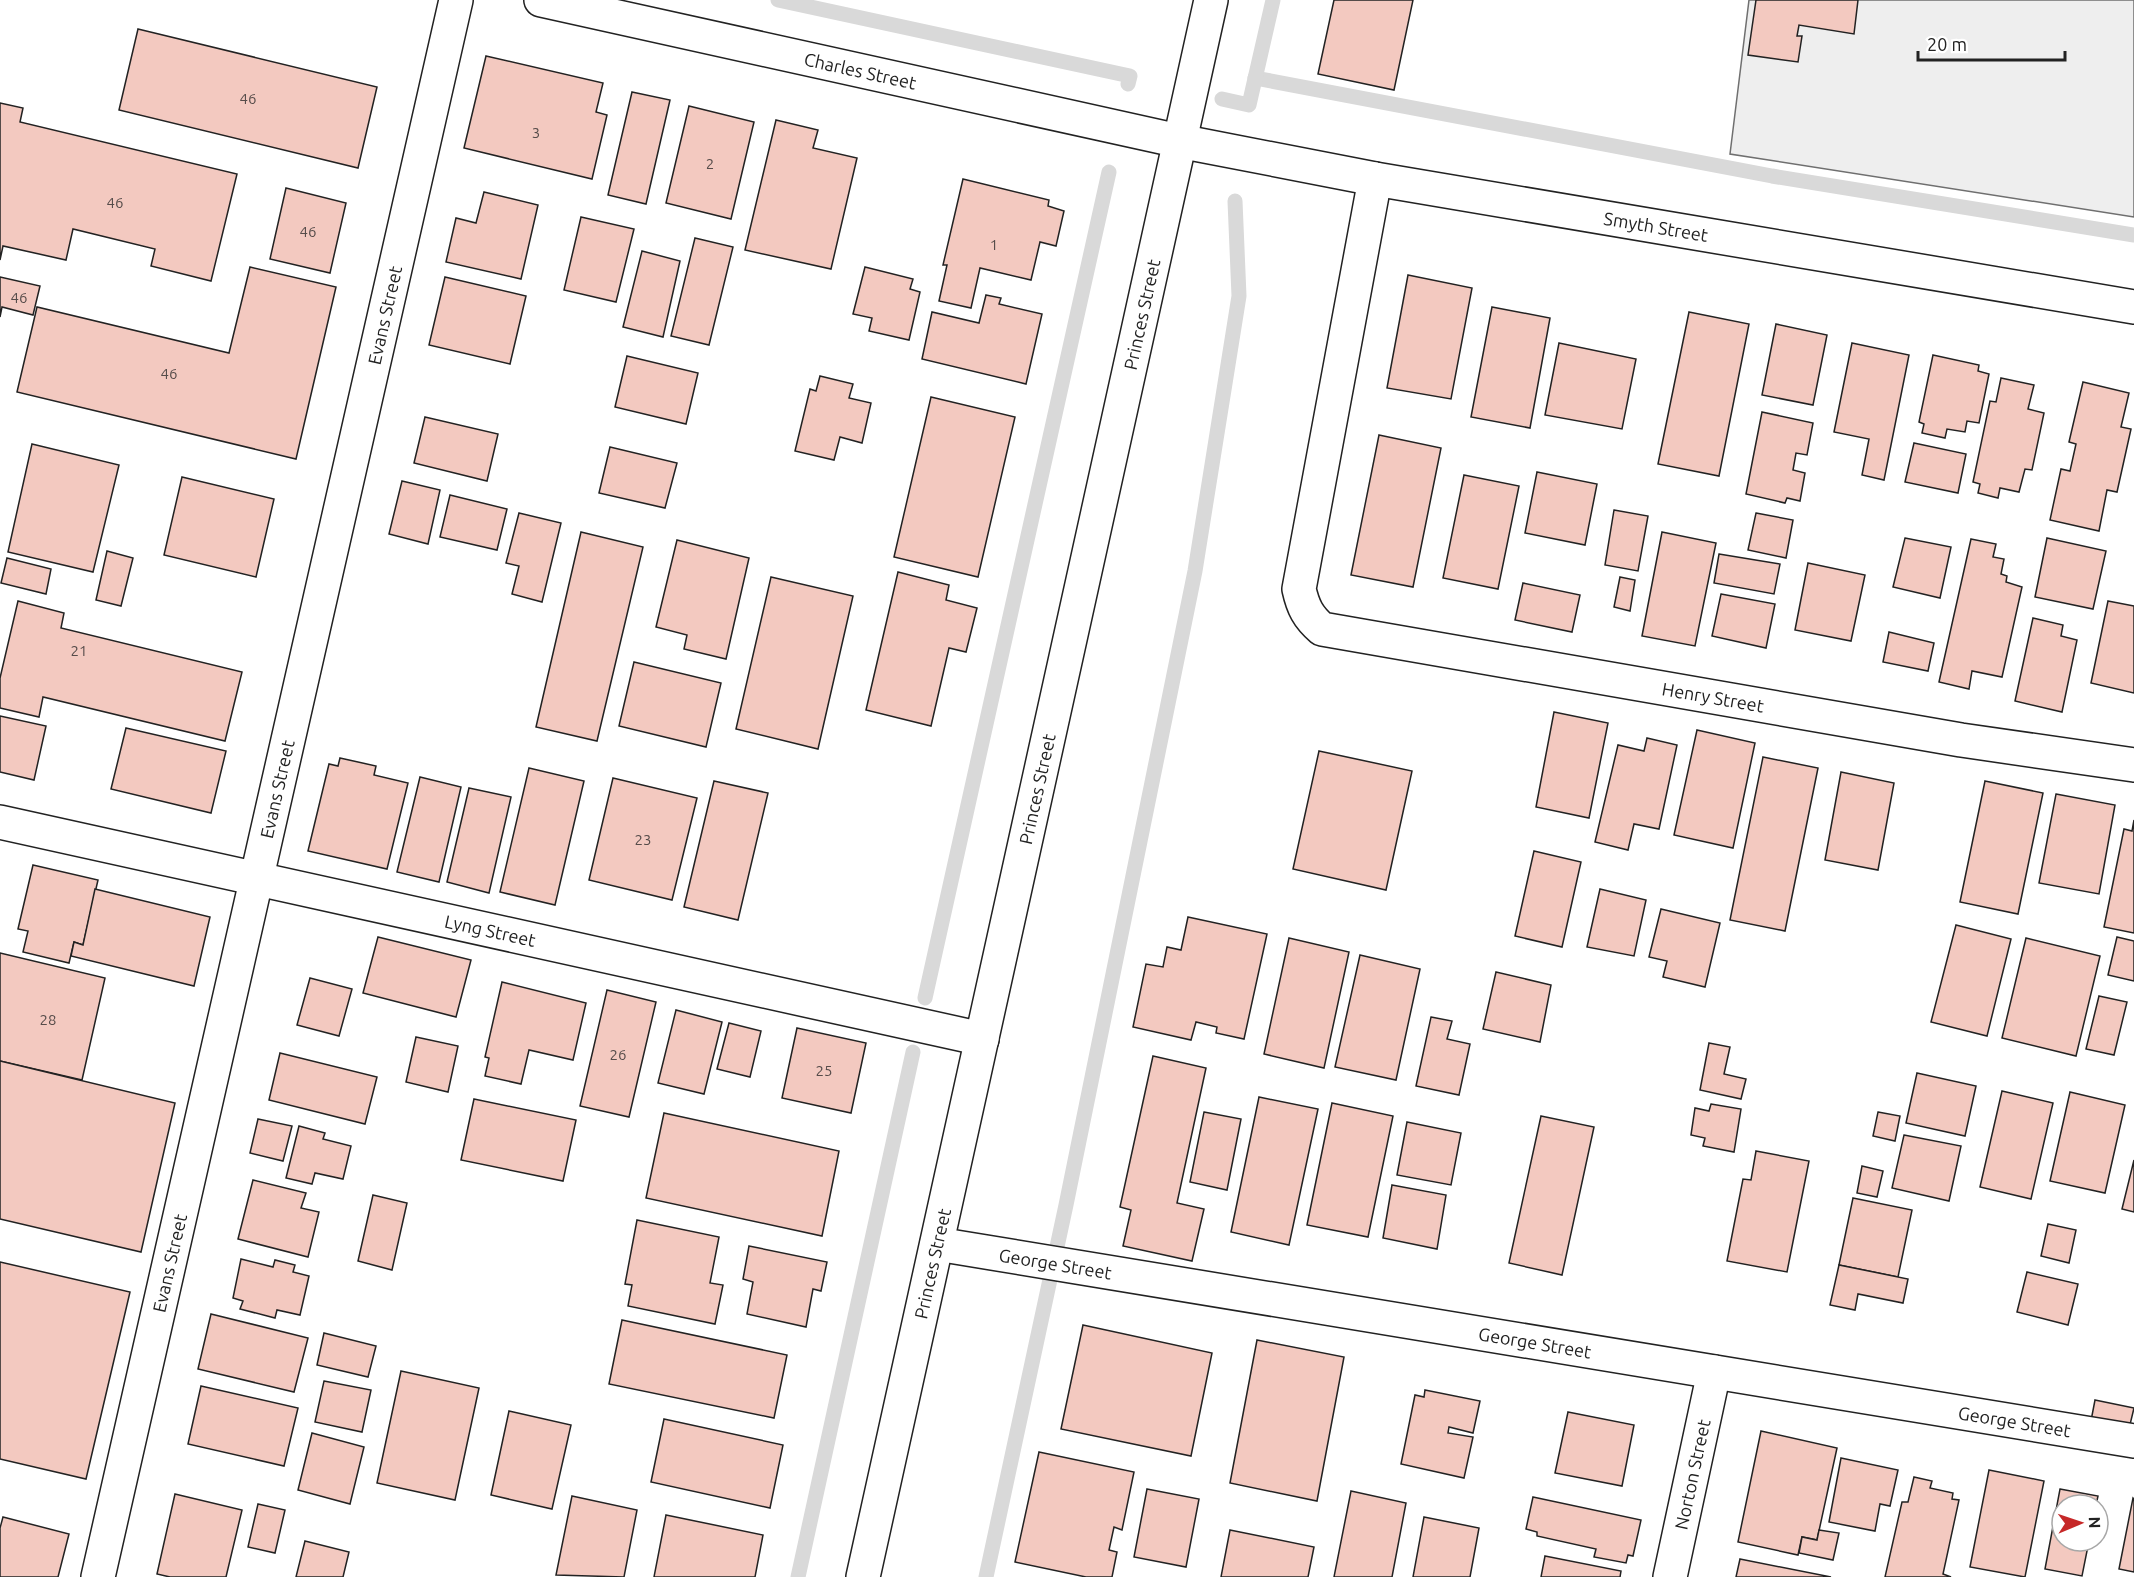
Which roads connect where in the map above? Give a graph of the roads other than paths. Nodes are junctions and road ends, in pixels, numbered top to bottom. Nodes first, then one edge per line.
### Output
1 (456, 0) edge
2 (1210, 0) edge
3 (558, 2) edge
4 (1179, 141) junction
5 (1375, 179) junction
6 (2134, 307) edge
7 (2134, 765) edge
8 (0, 822) edge
9 (256, 878) junction
10 (982, 1039) junction
11 (937, 1244) junction
12 (1714, 1372) junction
13 (2134, 1441) edge
14 (98, 1577) edge
15 (863, 1577) edge
16 (1670, 1577) edge

1 - 9 street, Evans Street
2 - 4 street, Princes Street
3 - 4 street, Charles Street
4 - 5 street, Smyth Street
4 - 10 street, Princes Street
5 - 6 street, Smyth Street
5 - 7 street, Henry Street
8 - 9 street, Lyng Street
9 - 10 street, Lyng Street
9 - 14 street, Evans Street
10 - 11 street, Princes Street
11 - 12 street, George Street
11 - 15 street, Princes Street
12 - 13 street, George Street
12 - 16 street, Norton Street

